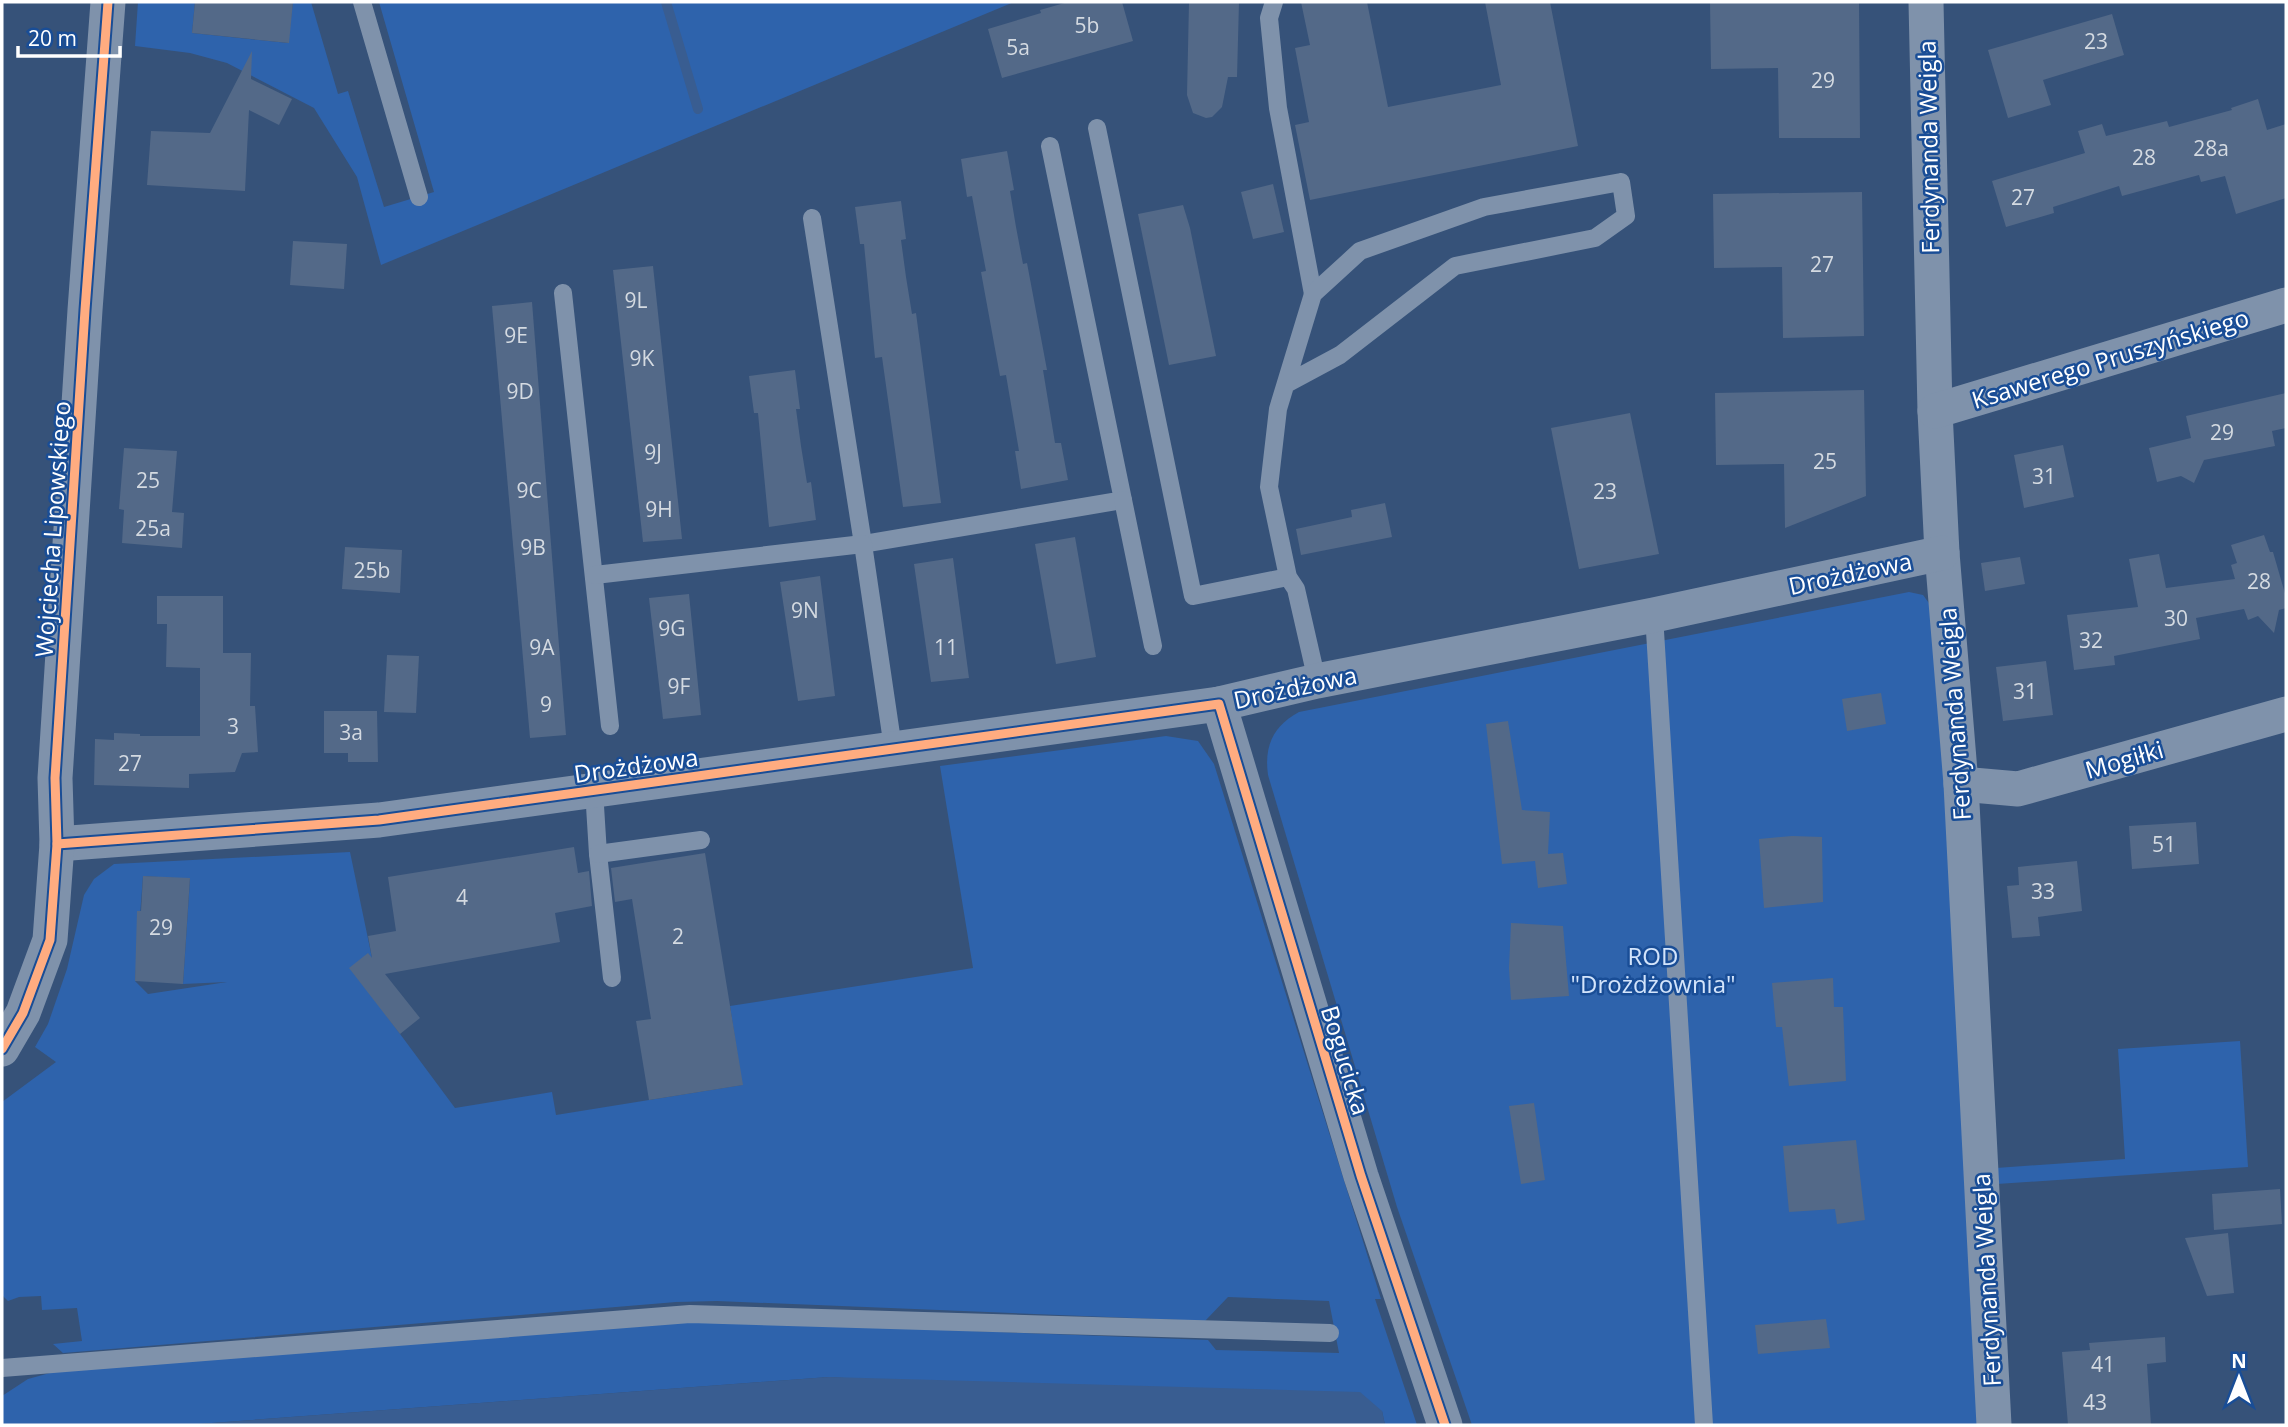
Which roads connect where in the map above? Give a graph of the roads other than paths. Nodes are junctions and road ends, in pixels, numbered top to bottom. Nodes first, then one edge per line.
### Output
1 (108, 2) edge
2 (362, 2) edge
3 (1274, 2) edge
4 (1926, 2) edge
5 (1097, 128) dead end
6 (1050, 146) dead end
7 (419, 197) dead end
8 (812, 218) dead end
9 (563, 293) dead end
10 (1313, 294) junction
11 (2286, 305) edge
12 (1286, 384) junction
13 (1935, 411) junction
14 (1123, 500) junction
15 (863, 544) junction
16 (1942, 553) junction
17 (595, 575) junction
18 (1288, 577) junction
19 (1654, 615) junction
20 (1153, 646) dead end
21 (1317, 681) junction
22 (1219, 704) junction
23 (2286, 713) edge
24 (610, 726) dead end
25 (893, 748) junction
26 (1961, 784) junction
27 (594, 790) junction
28 (701, 840) dead end
29 (57, 844) junction
30 (598, 854) junction
31 (612, 978) dead end
32 (2, 1049) edge
33 (1330, 1333) dead end
34 (2, 1368) edge
35 (1445, 1425) edge
36 (1704, 1425) edge
37 (1994, 1425) edge

1 - 29 street, Wojciecha Lipowskiego
2 - 7 lane
3 - 10 lane
4 - 13 street, Ferdynanda Weigla
5 - 18 lane
6 - 14 lane
8 - 15 lane
9 - 17 lane
10 - 12 lane
10 - 12 lane
11 - 13 street, Ksawerego Pruszyńskiego
12 - 18 lane
13 - 16 street, Ferdynanda Weigla
14 - 15 lane
14 - 20 lane
15 - 17 lane
15 - 25 lane
16 - 19 street, Drożdżowa
16 - 26 street, Ferdynanda Weigla
17 - 24 lane
18 - 21 lane
19 - 21 street, Drożdżowa
19 - 36 lane
21 - 22 street, Drożdżowa
22 - 25 street, Drożdżowa
22 - 35 street, Bogucicka
23 - 26 street, Mogiłki
25 - 27 street, Drożdżowa
26 - 37 street, Ferdynanda Weigla
27 - 29 street, Drożdżowa
27 - 30 lane
28 - 30 lane
29 - 32 street, Wojciecha Lipowskiego
30 - 31 lane
33 - 34 lane

